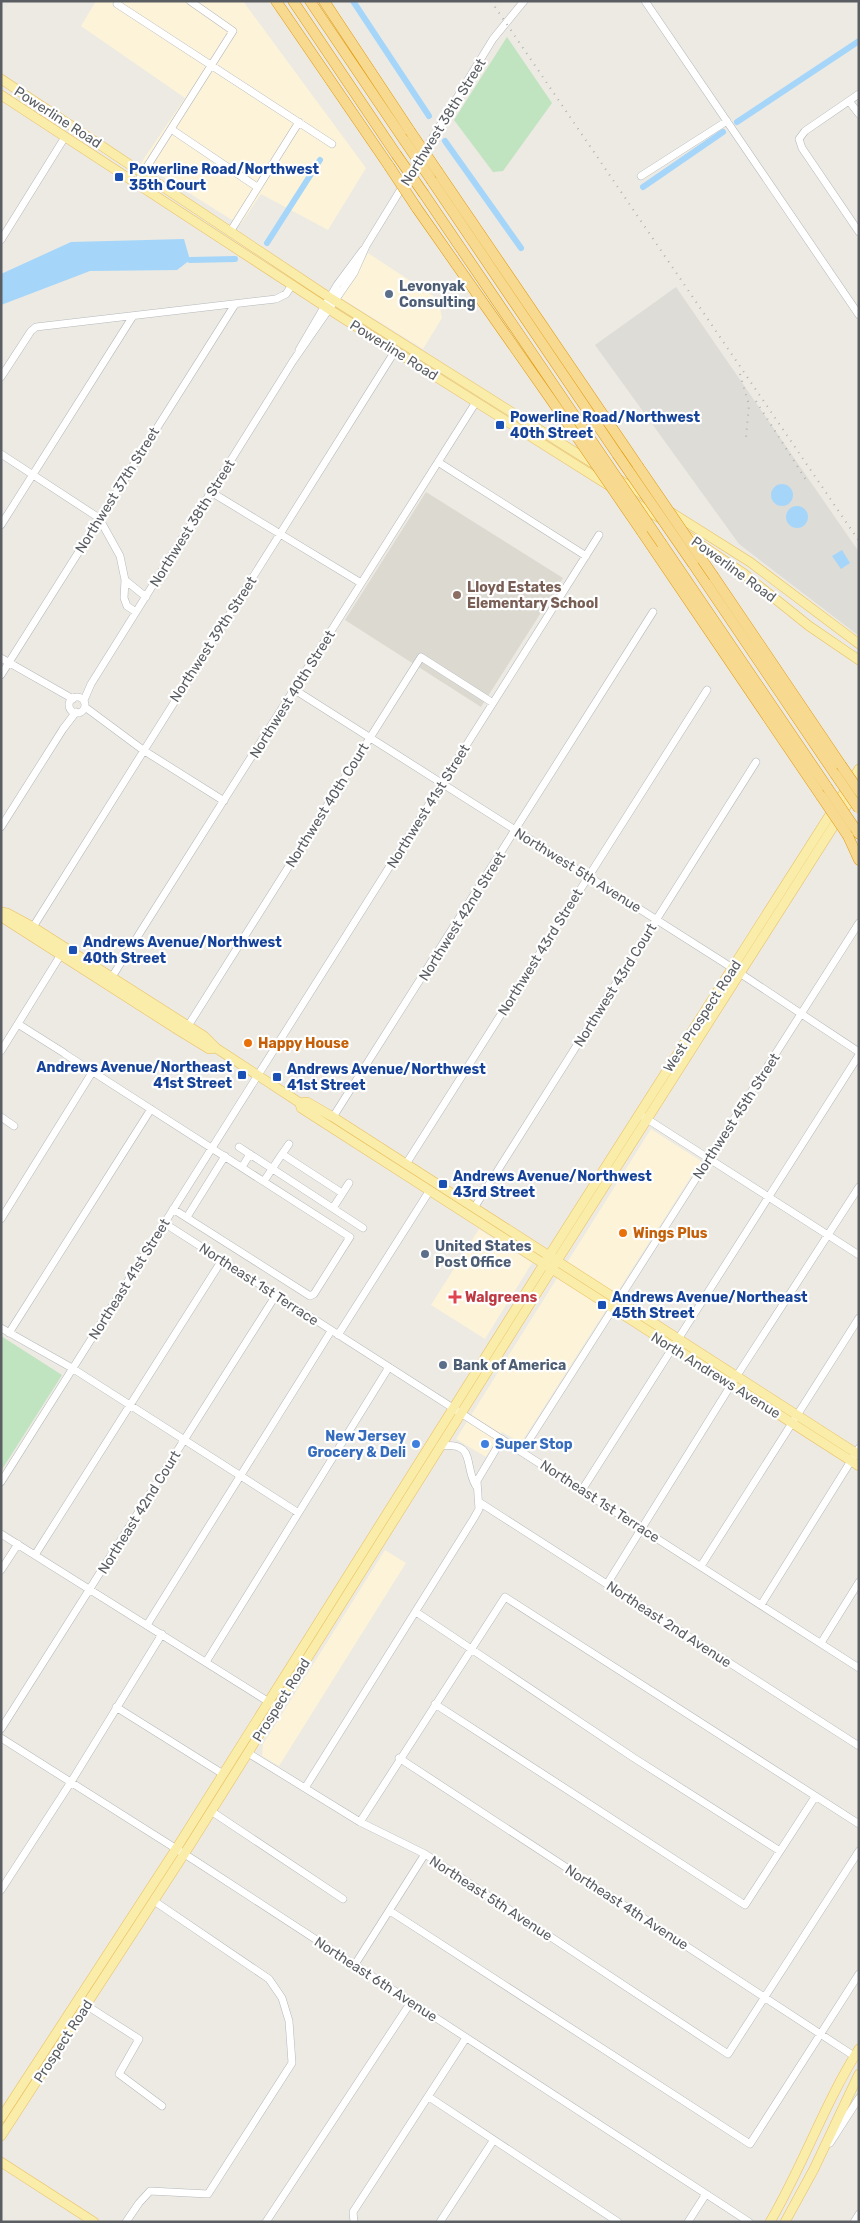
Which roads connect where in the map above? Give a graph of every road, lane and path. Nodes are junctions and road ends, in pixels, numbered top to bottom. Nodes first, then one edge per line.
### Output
1 (190, 1) edge
2 (275, 1) edge
3 (293, 1) edge
4 (310, 1) edge
5 (324, 1) edge
6 (524, 1) edge
7 (645, 1) edge
8 (117, 4) dead end
9 (211, 65) junction
10 (1, 79) edge
11 (1, 86) edge
12 (17, 90) junction
13 (1, 94) edge
14 (859, 94) edge
15 (849, 100) junction
16 (859, 114) edge
17 (727, 121) junction
18 (299, 122) junction
19 (171, 129) junction
20 (65, 136) junction
21 (332, 144) dead end
22 (143, 173) junction
23 (641, 176) dead end
24 (136, 184) junction
25 (257, 187) junction
26 (230, 232) junction
27 (859, 232) edge
28 (1, 240) edge
29 (292, 285) junction
30 (332, 299) junction
31 (234, 306) junction
32 (327, 308) junction
33 (859, 315) edge
34 (133, 316) junction
35 (395, 351) junction
36 (1, 377) edge
37 (449, 384) junction
38 (471, 387) junction
39 (476, 402) junction
40 (502, 406) junction
41 (1, 454) edge
42 (438, 462) junction
43 (34, 475) junction
44 (212, 492) junction
45 (99, 518) junction
46 (1, 525) edge
47 (280, 534) junction
48 (599, 536) dead end
49 (706, 547) junction
50 (740, 555) junction
51 (586, 556) junction
52 (125, 580) junction
53 (361, 583) junction
54 (146, 597) junction
55 (136, 612) junction
56 (653, 612) dead end
57 (859, 644) edge
58 (1, 658) edge
59 (859, 660) edge
60 (9, 663) junction
61 (1, 675) edge
62 (295, 690) junction
63 (707, 690) dead end
64 (493, 703) junction
65 (77, 705) junction
66 (370, 738) junction
67 (142, 750) junction
68 (756, 762) dead end
69 (859, 769) edge
70 (442, 784) junction
71 (859, 787) edge
72 (824, 791) junction
73 (859, 791) edge
74 (224, 801) junction
75 (859, 809) edge
76 (1, 827) edge
77 (516, 830) junction
78 (856, 831) edge
79 (848, 836) junction
80 (859, 853) edge
81 (859, 860) edge
82 (588, 876) junction
83 (1, 914) edge
84 (656, 920) junction
85 (859, 923) edge
86 (32, 927) junction
87 (60, 956) junction
88 (736, 971) junction
89 (110, 982) junction
90 (801, 1014) junction
91 (18, 1024) junction
92 (188, 1026) junction
93 (216, 1048) junction
94 (1, 1051) edge
95 (859, 1054) edge
96 (93, 1072) junction
97 (257, 1076) junction
98 (300, 1104) junction
99 (151, 1108) junction
100 (1, 1117) edge
101 (332, 1117) junction
102 (643, 1117) junction
103 (14, 1126) dead end
104 (289, 1144) dead end
105 (211, 1147) junction
106 (239, 1147) dead end
107 (250, 1154) junction
108 (282, 1154) junction
109 (226, 1156) junction
110 (708, 1158) junction
111 (406, 1164) junction
112 (393, 1166) junction
113 (242, 1167) junction
114 (272, 1169) junction
115 (264, 1181) junction
116 (349, 1182) dead end
117 (859, 1187) edge
118 (430, 1190) junction
119 (342, 1193) junction
120 (768, 1197) junction
121 (333, 1208) junction
122 (474, 1208) junction
123 (173, 1209) junction
124 (186, 1217) junction
125 (1, 1219) edge
126 (164, 1224) junction
127 (364, 1228) dead end
128 (828, 1235) junction
129 (859, 1255) edge
130 (222, 1260) junction
131 (550, 1262) junction
132 (276, 1295) junction
133 (616, 1306) junction
134 (859, 1318) edge
135 (1, 1328) edge
136 (9, 1333) junction
137 (335, 1333) junction
138 (674, 1343) junction
139 (389, 1367) junction
140 (72, 1368) junction
141 (733, 1381) junction
142 (130, 1406) junction
143 (458, 1410) junction
144 (793, 1418) junction
145 (502, 1439) junction
146 (184, 1440) junction
147 (440, 1446) junction
148 (522, 1451) junction
149 (857, 1457) edge
150 (240, 1476) junction
151 (1, 1482) edge
152 (476, 1486) junction
153 (582, 1490) junction
154 (479, 1502) junction
155 (297, 1512) junction
156 (642, 1528) junction
157 (1, 1534) edge
158 (18, 1544) junction
159 (35, 1555) junction
160 (365, 1557) junction
161 (701, 1566) junction
162 (1, 1570) edge
163 (859, 1582) edge
164 (607, 1584) junction
165 (90, 1589) junction
166 (761, 1605) junction
167 (416, 1612) junction
168 (147, 1626) junction
169 (162, 1634) junction
170 (821, 1643) junction
171 (469, 1650) junction
172 (206, 1662) junction
173 (859, 1668) edge
174 (436, 1704) junction
175 (272, 1705) junction
176 (116, 1707) junction
177 (1, 1729) edge
178 (1, 1738) edge
179 (859, 1746) edge
180 (248, 1753) junction
181 (399, 1758) junction
182 (223, 1774) junction
183 (71, 1782) junction
184 (305, 1788) junction
185 (815, 1797) junction
186 (211, 1811) junction
187 (360, 1822) junction
188 (859, 1824) edge
189 (180, 1851) junction
190 (780, 1851) junction
191 (859, 1851) edge
192 (425, 1854) junction
193 (1, 1890) edge
194 (343, 1899) dead end
195 (154, 1901) junction
196 (390, 1911) junction
197 (354, 1966) junction
198 (859, 1974) edge
199 (764, 1996) junction
200 (82, 2002) junction
201 (411, 2002) junction
202 (820, 2033) junction
203 (466, 2038) junction
204 (856, 2053) edge
205 (859, 2074) edge
206 (429, 2097) junction
207 (859, 2098) edge
208 (162, 2106) dead end
209 (838, 2113) junction
210 (1, 2118) edge
211 (1, 2136) edge
212 (493, 2140) junction
213 (1, 2162) edge
214 (814, 2169) junction
215 (706, 2194) junction
216 (859, 2214) edge
217 (354, 2221) edge
218 (94, 2222) edge
219 (126, 2222) edge
220 (266, 2222) edge
221 (440, 2222) edge
222 (618, 2222) edge
223 (688, 2222) edge
224 (748, 2222) edge
225 (770, 2222) edge
226 (785, 2222) edge
227 (854, 2222) edge

1 - 9 street
2 - 72 highway, bridge
3 - 72 highway, bridge
4 - 75 highway, bridge
5 - 73 highway, bridge
6 - 30 street, Northwest 38th Street
7 - 17 street
8 - 9 street
9 - 18 street
9 - 19 street
10 - 12 main road, Powerline Road
11 - 12 main road
12 - 22 main road, Powerline Road
13 - 20 main road, Powerline Road
14 - 15 street
15 - 16 street
15 - 27 street
17 - 23 street
17 - 33 street
18 - 21 street
18 - 25 street
19 - 22 street
19 - 25 street
20 - 24 main road, Powerline Road
20 - 28 street
22 - 24 street
22 - 26 main road, Powerline Road
24 - 29 main road, Powerline Road
25 - 26 street
26 - 30 main road, Powerline Road
29 - 31 street
29 - 32 main road, Powerline Road
30 - 32 street, Northwest 38th Street
30 - 38 main road, Powerline Road
31 - 34 street
31 - 45 street, Northwest 37th Street
32 - 35 main road, Powerline Road
32 - 44 street, Northwest 38th Street
34 - 36 street
34 - 43 street
35 - 37 main road, Powerline Road
35 - 47 street, Northwest 39th Street
37 - 38 main road
37 - 39 main road, Powerline Road
38 - 40 main road, Powerline Road
39 - 40 main road
39 - 42 street, Northwest 40th Street
39 - 49 main road, Powerline Road
40 - 50 main road, Powerline Road
41 - 43 street
42 - 51 street
42 - 53 street, Northwest 40th Street
43 - 45 street
43 - 46 street
44 - 47 street
44 - 54 street, Northwest 38th Street
45 - 52 street
45 - 60 street, Northwest 37th Street
47 - 53 street
47 - 67 street, Northwest 39th Street
48 - 51 street, Northwest 41st Street
49 - 50 main road
49 - 59 main road, Powerline Road
50 - 57 main road, Powerline Road
51 - 64 street, Northwest 41st Street
52 - 54 street
52 - 55 street
53 - 62 street, Northwest 40th Street
54 - 55 street, Northwest 38th Street
55 - 65 street, Northwest 38th Street
56 - 77 street, Northwest 42nd Street
58 - 60 street
60 - 61 street, Northwest 37th Street
60 - 65 street
62 - 66 street, Northwest 5th Avenue
62 - 74 street, Northwest 40th Street
63 - 82 street, Northwest 43rd Street
64 - 66 street, Northwest 40th Court
64 - 70 street, Northwest 41st Street
65 - 67 street
65 - 76 street, Northwest 38th Street
66 - 70 street, Northwest 5th Avenue
66 - 92 street, Northwest 40th Court
67 - 74 street
67 - 86 street, Northwest 39th Street
68 - 84 street, Northwest 43rd Court
69 - 88 main road, West Prospect Road
70 - 77 street, Northwest 5th Avenue
70 - 97 street, Northwest 41st Street
71 - 88 main road, West Prospect Road
72 - 78 highway, bridge
72 - 79 highway, bridge
74 - 89 street, Northwest 40th Street
77 - 82 street, Northwest 5th Avenue
77 - 101 street, Northwest 42nd Street
79 - 80 highway
79 - 81 highway
82 - 84 street, Northwest 5th Avenue
82 - 111 street, Northwest 43rd Street
83 - 86 main road, North Andrews Avenue
83 - 87 main road, North Andrews Avenue
84 - 88 street, Northwest 5th Avenue
84 - 122 street, Northwest 43rd Court
85 - 90 street, Northwest 45th Street
86 - 89 main road, North Andrews Avenue
87 - 89 main road, North Andrews Avenue
87 - 91 street
88 - 90 street, Northwest 5th Avenue
88 - 102 main road, West Prospect Road
89 - 92 main road, North Andrews Avenue
89 - 93 main road, North Andrews Avenue
90 - 95 street, Northwest 5th Avenue
90 - 110 street, Northwest 45th Street
91 - 94 street
91 - 96 street
92 - 93 main road, North Andrews Avenue
93 - 97 main road, North Andrews Avenue
95 - 120 street
96 - 99 street
96 - 125 street
97 - 98 main road, North Andrews Avenue
97 - 105 street, Northeast 41st Street
98 - 101 main road, North Andrews Avenue
98 - 112 main road, North Andrews Avenue
99 - 105 street
99 - 136 street
100 - 103 street
101 - 111 main road, North Andrews Avenue
102 - 110 street
102 - 131 main road, West Prospect Road
104 - 108 street
105 - 109 street
105 - 123 street, Northeast 41st Street
106 - 107 street
107 - 113 street
107 - 114 street
108 - 114 street
108 - 119 street
109 - 113 street
109 - 124 street
110 - 120 street
110 - 133 street, Northwest 45th Street
111 - 112 main road
111 - 122 main road, North Andrews Avenue
112 - 118 main road, North Andrews Avenue
113 - 115 street
114 - 115 street
114 - 121 street
115 - 124 street
116 - 119 street
117 - 128 street
118 - 131 main road, North Andrews Avenue
118 - 137 street
119 - 121 street
120 - 128 street
120 - 138 street
121 - 127 street
122 - 131 main road, North Andrews Avenue
123 - 124 street
123 - 126 street, Northeast 41st Street
126 - 130 street, Northeast 1st Terrace
126 - 140 street, Northeast 41st Street
128 - 129 street
128 - 141 street
130 - 132 street, Northeast 1st Terrace
130 - 142 street
131 - 133 main road, North Andrews Avenue
131 - 143 main road, Prospect Road
132 - 137 street, Northeast 1st Terrace
132 - 146 street, Northeast 42nd Court
133 - 138 main road, North Andrews Avenue
133 - 148 street, Northwest 45th Street
134 - 144 street
135 - 136 street
136 - 140 street
137 - 139 street, Northeast 1st Terrace
137 - 150 street
138 - 141 main road, North Andrews Avenue
138 - 153 street
139 - 143 street, Northeast 1st Terrace
139 - 155 street
140 - 142 street
140 - 151 street, Northeast 41st Street
141 - 144 main road, North Andrews Avenue
141 - 156 street
142 - 146 street
142 - 159 street
143 - 145 street, Northeast 1st Terrace
143 - 147 main road, Prospect Road
143 - 160 main road, Prospect Road
144 - 149 main road, North Andrews Avenue
144 - 161 street
145 - 148 street, Northeast 1st Terrace
145 - 152 street
146 - 150 street
146 - 165 street, Northeast 42nd Court
147 - 152 street
147 - 160 main road, Prospect Road
148 - 153 street, Northeast 1st Terrace
149 - 166 street
150 - 155 street
150 - 168 street
152 - 154 street
153 - 156 street, Northeast 1st Terrace
154 - 164 street, Northeast 2nd Avenue
154 - 167 street
155 - 172 street
156 - 161 street, Northeast 1st Terrace
156 - 164 street
157 - 158 street
158 - 159 street
158 - 162 street
159 - 165 street
160 - 175 main road, Prospect Road
161 - 166 street, Northeast 1st Terrace
163 - 170 street
164 - 179 street, Northeast 2nd Avenue
165 - 168 street
165 - 177 street, Northeast 42nd Court
166 - 170 street, Northeast 1st Terrace
167 - 171 street
167 - 184 street
168 - 169 street
169 - 172 street
169 - 176 street
170 - 173 street, Northeast 1st Terrace
171 - 174 street
171 - 185 street
171 - 190 street
172 - 175 street
174 - 181 street
174 - 190 street
175 - 180 main road, Prospect Road
175 - 182 main road, Prospect Road
176 - 182 street
176 - 183 street
178 - 183 street, Northeast 6th Avenue
180 - 184 street, Northeast 5th Avenue
180 - 186 main road, Prospect Road
181 - 187 street
181 - 199 street, Northeast 4th Avenue
182 - 189 main road, Prospect Road
183 - 189 street, Northeast 6th Avenue
183 - 193 street
184 - 187 street, Northeast 5th Avenue
185 - 188 street
185 - 190 street
186 - 189 main road, Prospect Road
186 - 194 street
187 - 192 street, Northeast 5th Avenue
189 - 195 main road, Prospect Road
189 - 197 street, Northeast 6th Avenue
189 - 200 main road, Prospect Road
191 - 199 street
192 - 196 street
192 - 199 street, Northeast 5th Avenue
195 - 200 main road, Prospect Road
195 - 219 street
196 - 197 street
196 - 202 street
197 - 201 street, Northeast 6th Avenue
198 - 202 street
199 - 202 street, Northeast 4th Avenue
200 - 208 street
200 - 210 main road, Prospect Road
200 - 211 main road, Prospect Road
201 - 203 street, Northeast 6th Avenue
201 - 220 street
202 - 204 street, Northeast 4th Avenue
203 - 206 street
203 - 215 street, Northeast 6th Avenue
204 - 209 main road
204 - 225 main road
205 - 209 main road
206 - 212 street
206 - 217 street
207 - 214 street
209 - 214 main road
212 - 221 street
212 - 222 street
213 - 218 main road
214 - 226 main road
215 - 223 street
215 - 224 street, Northeast 6th Avenue
216 - 227 street

